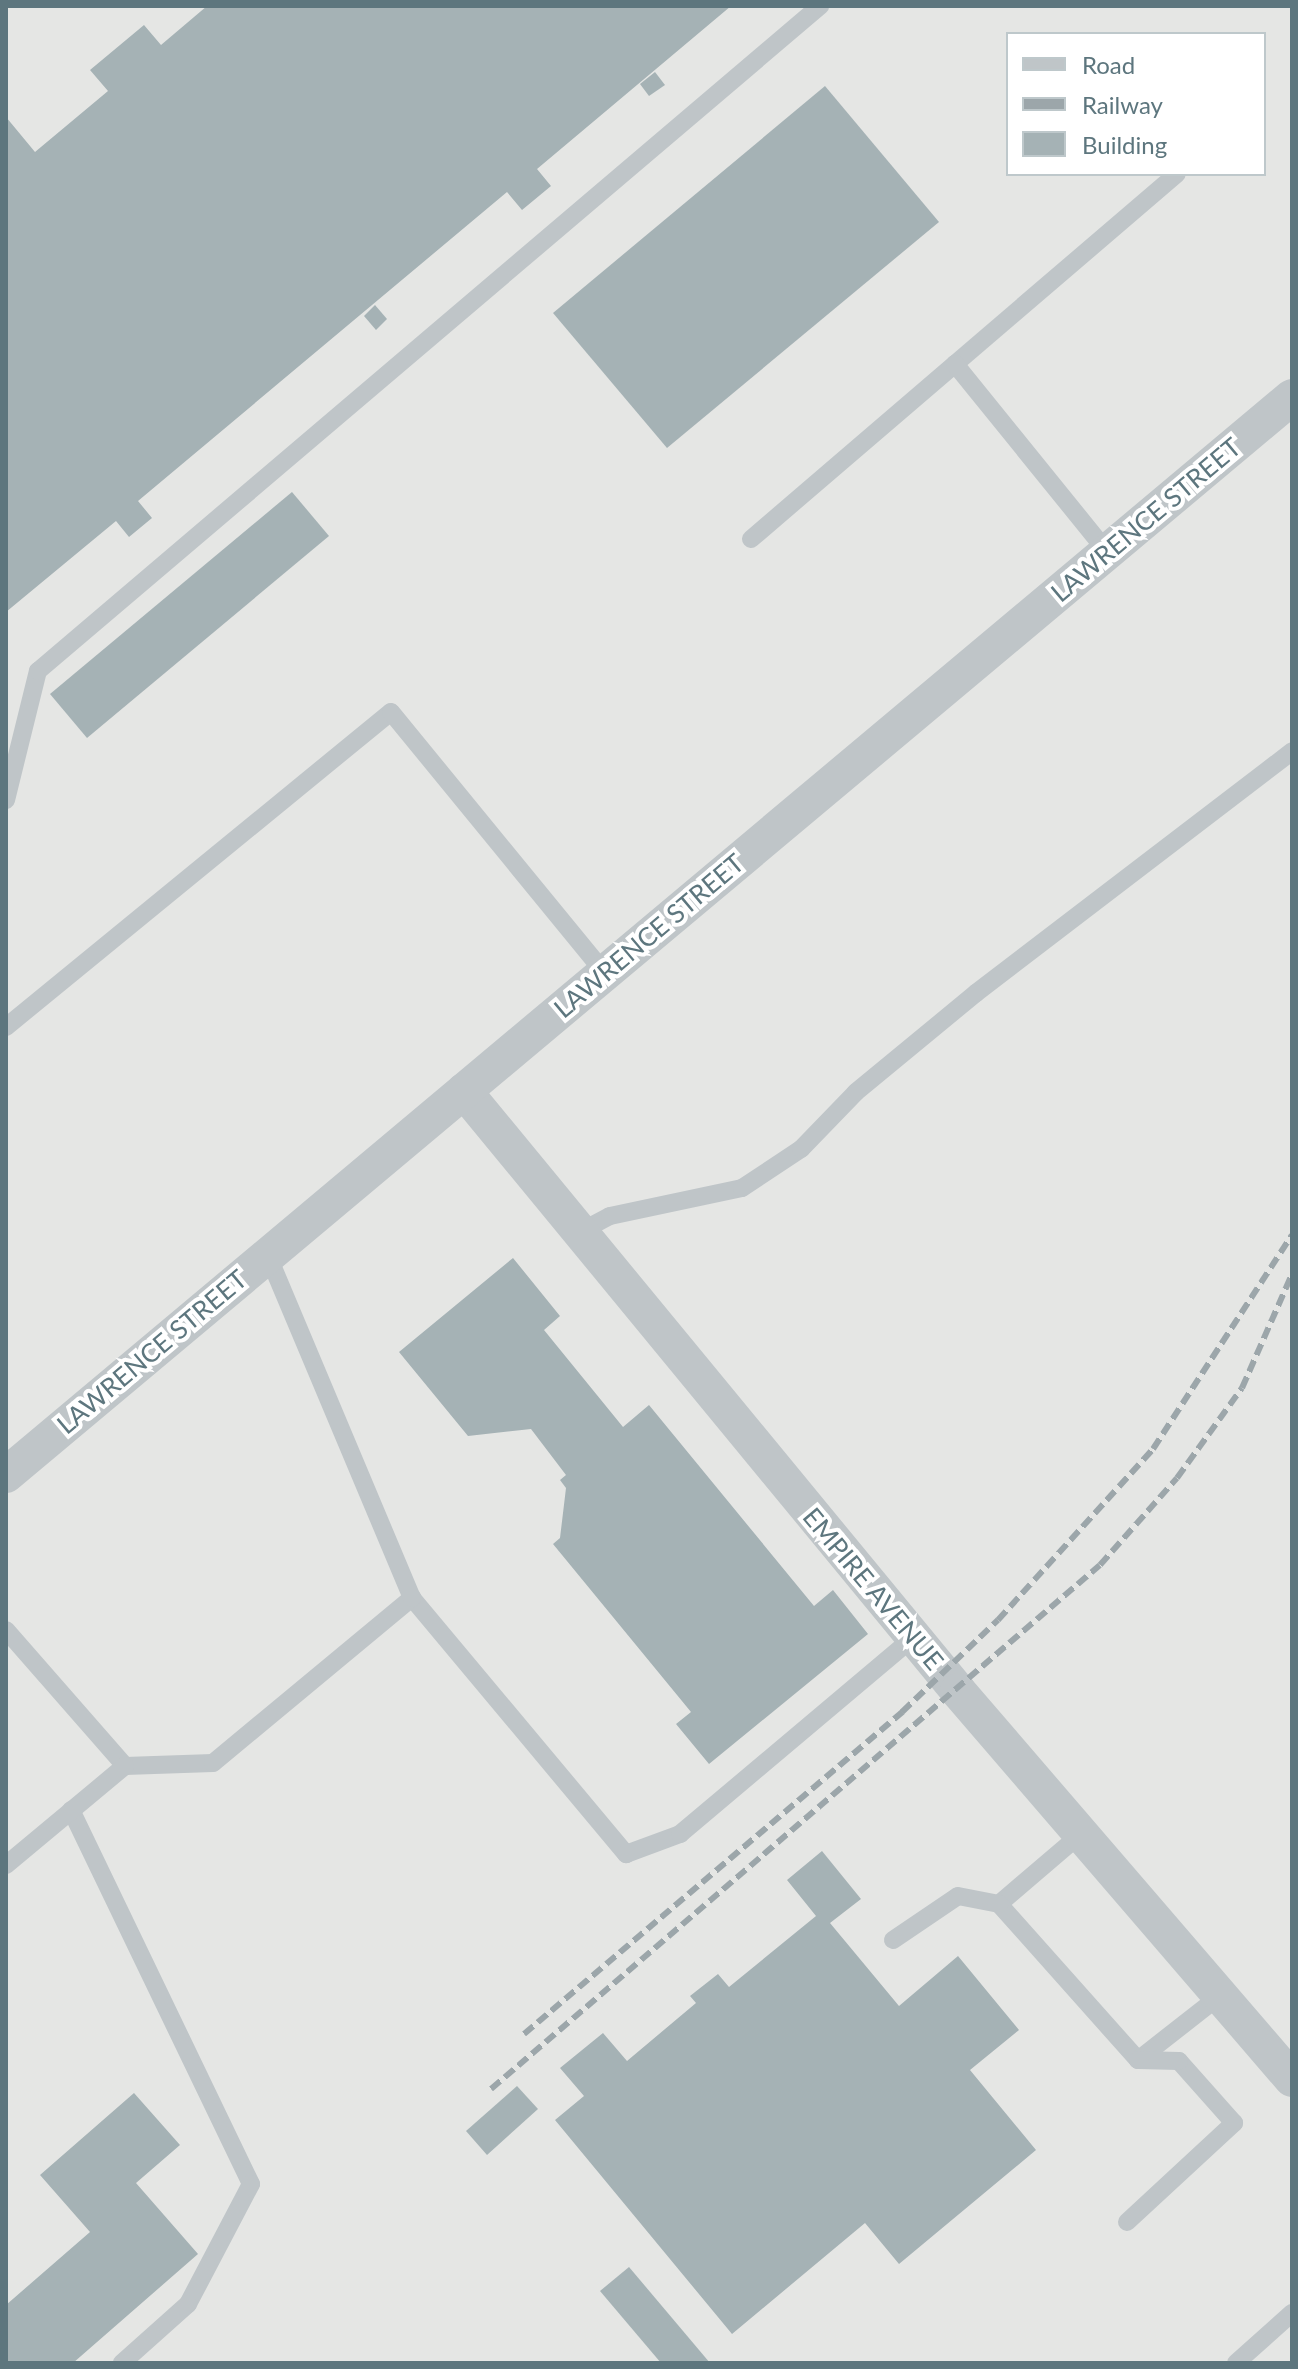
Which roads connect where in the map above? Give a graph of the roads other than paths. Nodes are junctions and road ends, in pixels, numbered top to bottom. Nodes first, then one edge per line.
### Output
1 (820, 6) edge
2 (1175, 176) edge
3 (955, 364) junction
4 (1292, 397) edge
5 (751, 539) dead end
6 (1107, 552) junction
7 (1292, 751) edge
8 (6, 800) edge
9 (605, 973) junction
10 (6, 1027) edge
11 (464, 1091) junction
12 (576, 1234) junction
13 (268, 1256) junction
14 (6, 1475) edge
15 (412, 1598) junction
16 (6, 1630) edge
17 (913, 1638) junction
18 (125, 1766) junction
19 (71, 1810) junction
20 (1082, 1833) junction
21 (6, 1865) edge
22 (999, 1904) junction
23 (893, 1940) dead end
24 (1221, 1995) junction
25 (1138, 2060) junction
26 (1292, 2079) edge
27 (1127, 2222) dead end
28 (1292, 2313) edge
29 (122, 2363) edge
30 (1236, 2363) edge

1 - 8 lane
2 - 3 lane
3 - 5 lane
3 - 6 lane
4 - 6 street, LAWRENCE STREET
6 - 9 street, LAWRENCE STREET
7 - 12 lane
9 - 10 lane
9 - 11 street, LAWRENCE STREET
11 - 12 street, EMPIRE AVENUE
11 - 13 street, LAWRENCE STREET
12 - 17 street, EMPIRE AVENUE
13 - 14 street, LAWRENCE STREET
13 - 15 lane
15 - 17 lane
15 - 18 lane
16 - 18 lane
17 - 20 street, EMPIRE AVENUE
18 - 19 lane
19 - 21 lane
19 - 29 lane
20 - 22 lane
20 - 24 street, EMPIRE AVENUE
22 - 23 lane
22 - 25 lane
24 - 25 lane
24 - 26 street, EMPIRE AVENUE
25 - 27 lane
28 - 30 lane

